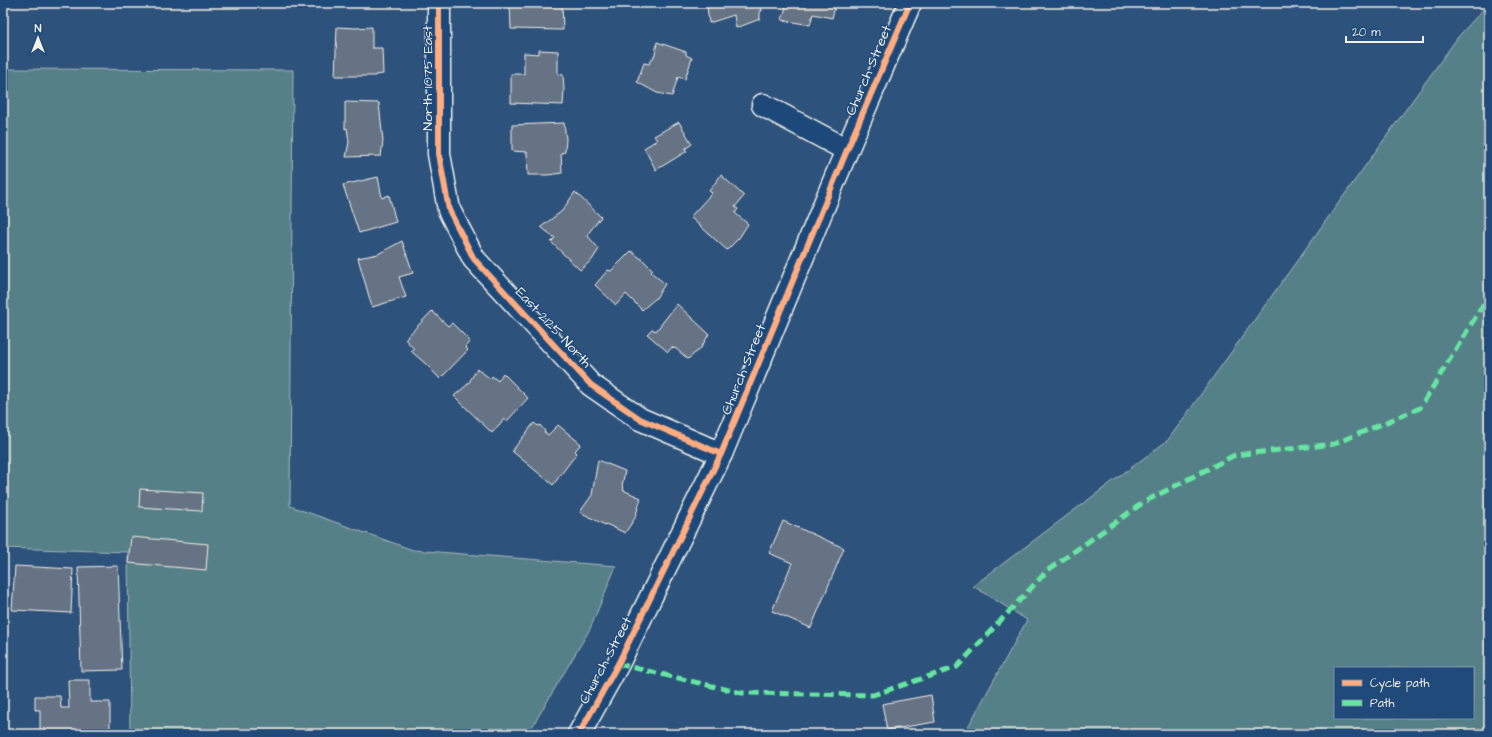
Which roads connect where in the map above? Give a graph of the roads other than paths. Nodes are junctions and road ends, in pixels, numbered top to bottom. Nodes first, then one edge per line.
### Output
1 (439, 3) edge
2 (910, 3) edge
3 (763, 105) dead end
4 (847, 150) junction
5 (439, 154) joint
6 (721, 454) junction
7 (579, 734) edge

1 - 5 street, North 1075 East
2 - 4 street, Church Street
3 - 4 street
4 - 6 street, Church Street
5 - 6 street, East 2125 North
6 - 7 street, Church Street

